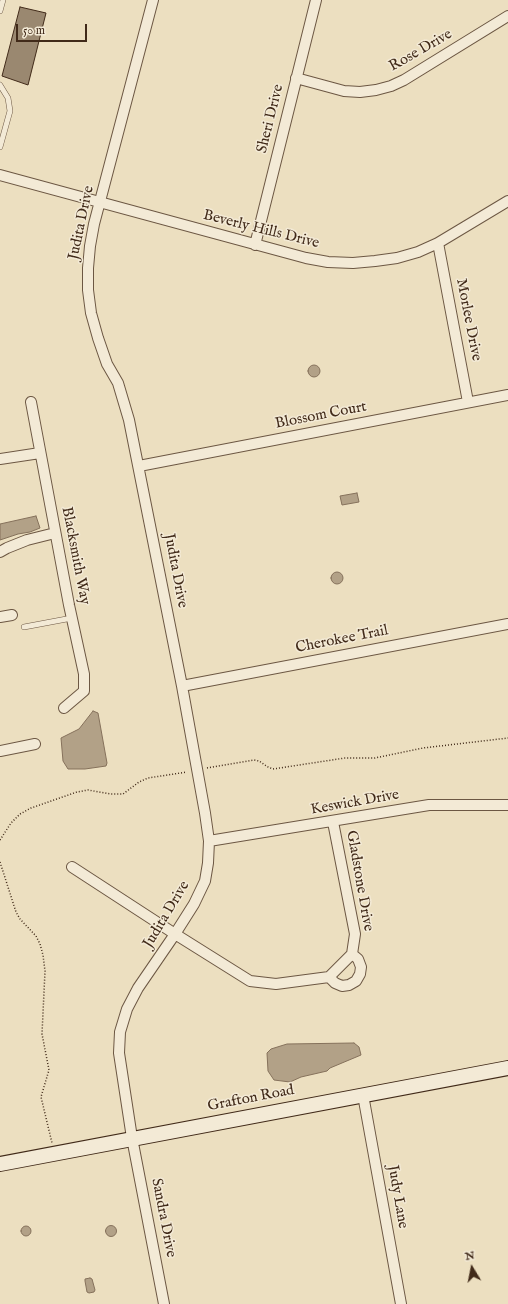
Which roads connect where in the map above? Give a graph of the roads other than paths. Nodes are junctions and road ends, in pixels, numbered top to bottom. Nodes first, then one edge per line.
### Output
1 (3, 0) edge
2 (153, 0) edge
3 (316, 0) edge
4 (0, 11) edge
5 (508, 16) edge
6 (296, 78) junction
7 (0, 85) edge
8 (0, 147) edge
9 (0, 175) edge
10 (508, 201) edge
11 (100, 203) junction
12 (438, 243) junction
13 (255, 245) junction
14 (508, 395) edge
15 (31, 402) dead end
16 (468, 402) junction
17 (40, 453) junction
18 (0, 459) edge
19 (139, 466) junction
20 (55, 533) junction
21 (0, 552) edge
22 (12, 615) dead end
23 (0, 616) edge
24 (72, 618) junction
25 (508, 624) edge
26 (24, 627) dead end
27 (182, 686) junction
28 (64, 708) dead end
29 (35, 744) dead end
30 (0, 751) edge
31 (508, 805) edge
32 (333, 822) junction
33 (209, 841) junction
34 (72, 867) dead end
35 (175, 934) junction
36 (352, 954) junction
37 (329, 977) junction
38 (508, 1068) edge
39 (363, 1095) junction
40 (132, 1138) junction
41 (0, 1164) edge
42 (164, 1304) edge
43 (401, 1304) edge

1 - 4 lane
2 - 11 street, Judita Drive
3 - 6 street, Sheri Drive
5 - 6 street, Rose Drive
6 - 13 street, Sheri Drive
7 - 8 lane
9 - 11 street, Beverly Hills Drive
10 - 12 street, Beverly Hills Drive
11 - 13 street, Beverly Hills Drive
11 - 19 street, Judita Drive
12 - 13 street, Beverly Hills Drive
12 - 16 street, Morlee Drive
14 - 16 street, Blossom Court
15 - 17 street, Blacksmith Way
16 - 19 street, Blossom Court
17 - 18 street
17 - 20 street, Blacksmith Way
19 - 27 street, Judita Drive
20 - 21 street
20 - 24 street, Blacksmith Way
22 - 23 street
24 - 26 lane
24 - 28 street, Blacksmith Way
25 - 27 street, Cherokee Trail
27 - 33 street, Judita Drive
29 - 30 street
31 - 32 street, Keswick Drive
32 - 33 street, Keswick Drive
32 - 36 street, Gladstone Drive
33 - 35 street, Judita Drive
34 - 35 street
35 - 37 street
35 - 40 street, Judita Drive
36 - 37 street
36 - 37 street
38 - 39 street, Grafton Road
39 - 40 street, Grafton Road
39 - 43 street, Judy Lane
40 - 41 street, Grafton Road
40 - 42 street, Sandra Drive

